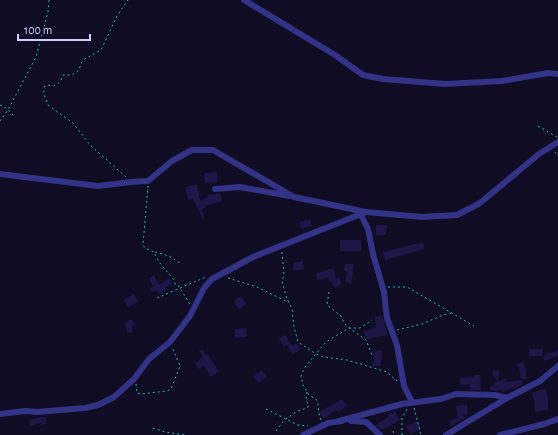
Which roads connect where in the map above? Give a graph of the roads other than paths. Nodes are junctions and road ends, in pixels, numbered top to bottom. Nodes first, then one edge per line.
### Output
1 (244, 0) edge
2 (558, 74) edge
3 (558, 142) edge
4 (0, 174) edge
5 (215, 189) dead end
6 (294, 197) junction
7 (363, 214) junction
8 (558, 366) edge
9 (507, 398) junction
10 (412, 402) junction
11 (0, 414) edge
12 (558, 419) edge
13 (340, 421) junction
14 (303, 435) edge
15 (380, 435) edge
16 (446, 435) edge
17 (500, 435) edge

1 - 2 street
3 - 7 street
4 - 6 street
5 - 6 street
6 - 7 street
7 - 10 street
7 - 11 street
8 - 9 street
9 - 10 street
9 - 16 street
10 - 13 street
12 - 17 street
13 - 14 street
13 - 15 street

